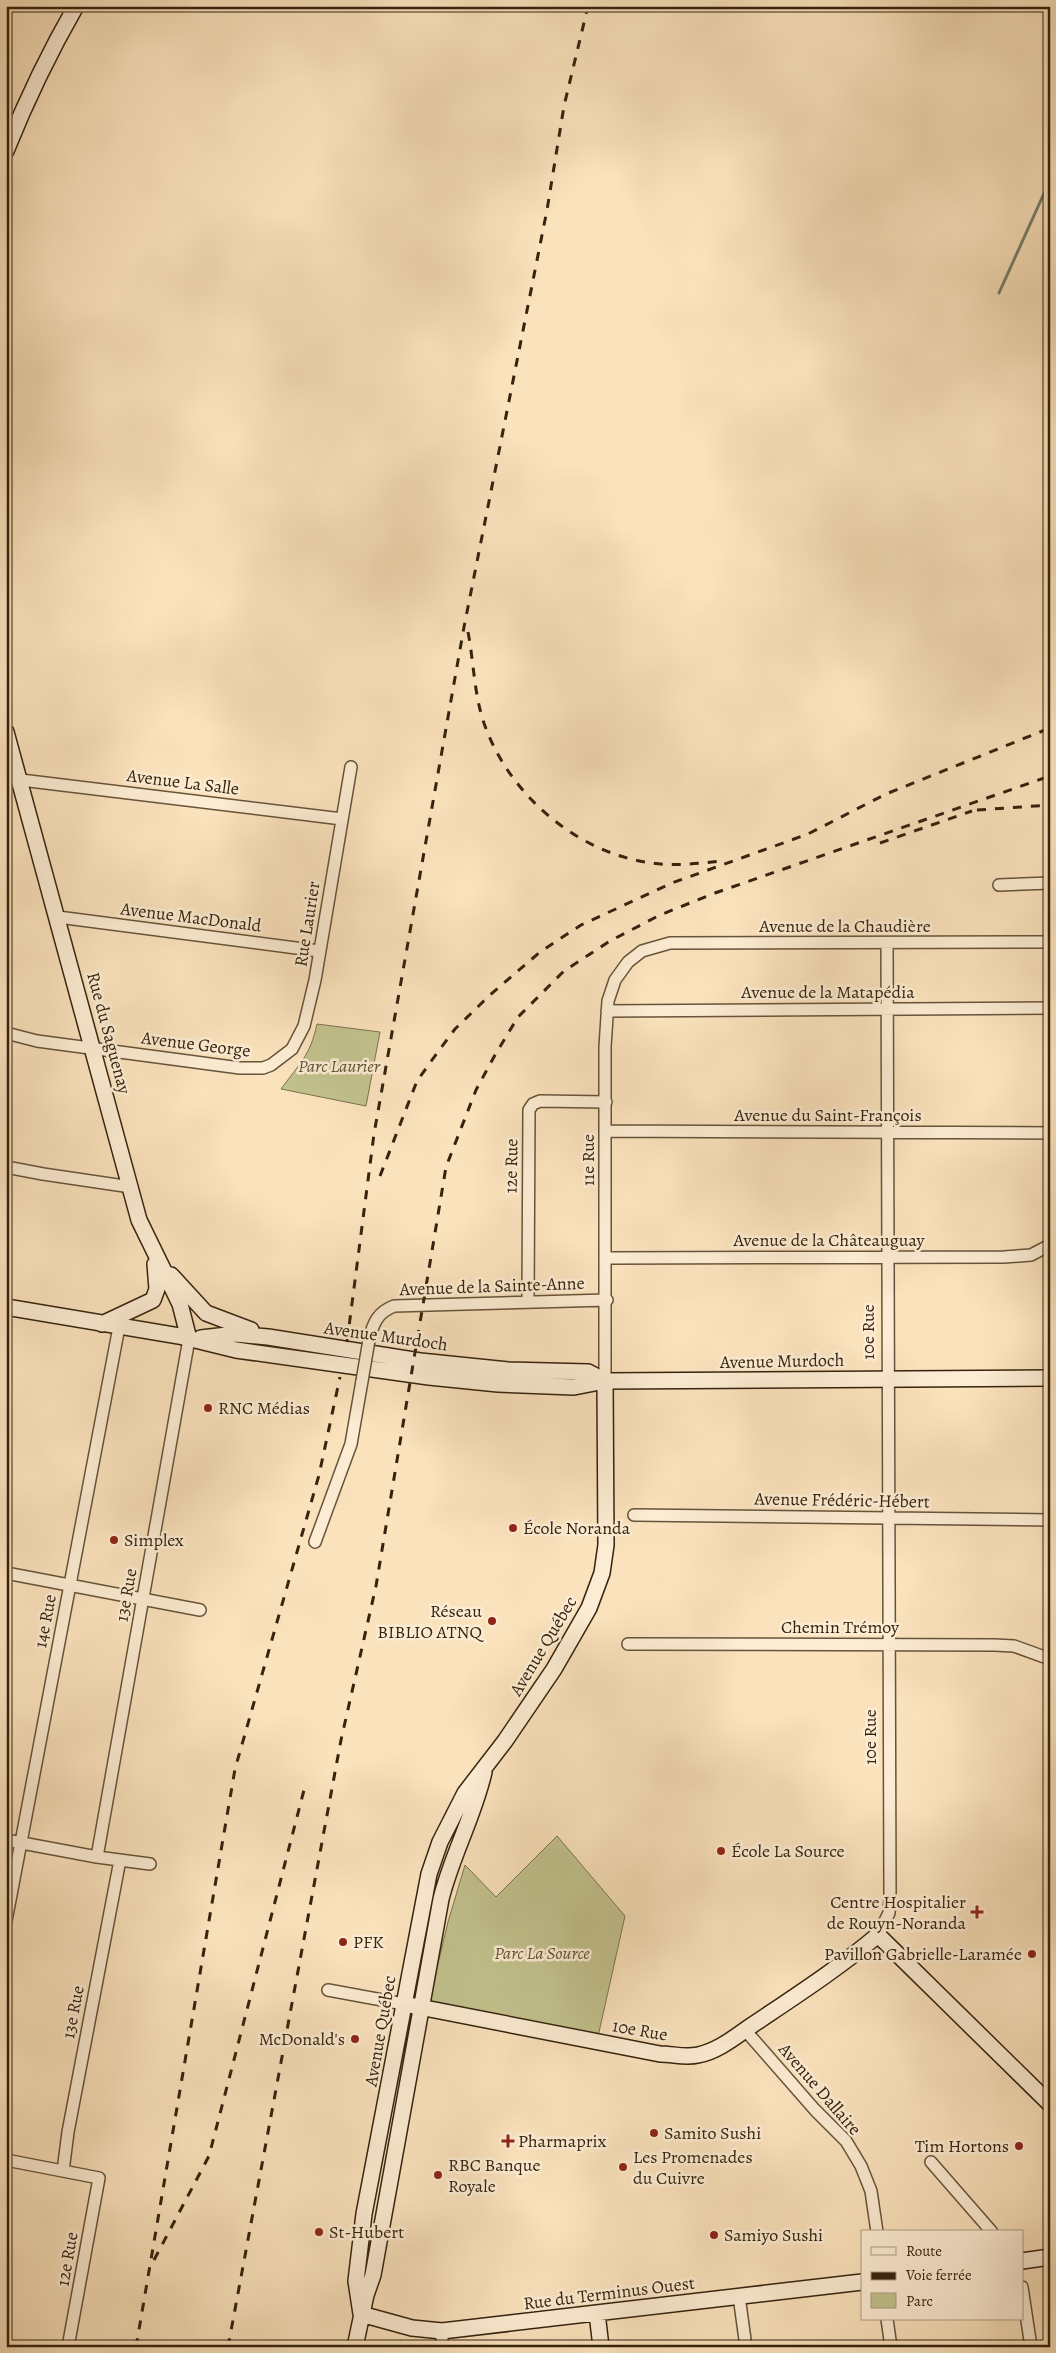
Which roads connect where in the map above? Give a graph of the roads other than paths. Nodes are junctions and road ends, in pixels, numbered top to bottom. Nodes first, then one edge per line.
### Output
1 (76, 6) edge
2 (6, 151) edge
3 (6, 732) edge
4 (351, 767) dead end
5 (21, 780) junction
6 (342, 819) junction
7 (1050, 883) edge
8 (1000, 885) dead end
9 (58, 917) junction
10 (1050, 942) edge
11 (887, 943) junction
12 (319, 951) junction
13 (642, 951) joint
14 (1050, 1008) edge
15 (887, 1009) junction
16 (607, 1011) junction
17 (6, 1033) edge
18 (94, 1048) junction
19 (263, 1068) joint
20 (606, 1102) junction
21 (606, 1131) junction
22 (887, 1132) junction
23 (1050, 1133) edge
24 (6, 1167) edge
25 (131, 1187) junction
26 (150, 1243) junction
27 (1050, 1245) edge
28 (887, 1257) junction
29 (606, 1258) junction
30 (607, 1300) junction
31 (528, 1302) junction
32 (6, 1307) edge
33 (102, 1324) junction
34 (119, 1327) junction
35 (281, 1338) junction
36 (189, 1339) junction
37 (887, 1378) junction
38 (1050, 1378) edge
39 (605, 1382) junction
40 (634, 1515) dead end
41 (888, 1518) junction
42 (1050, 1520) edge
43 (315, 1542) dead end
44 (6, 1573) edge
45 (70, 1585) junction
46 (143, 1599) junction
47 (200, 1610) dead end
48 (628, 1644) dead end
49 (889, 1645) junction
50 (1050, 1659) edge
51 (485, 1769) junction
52 (6, 1840) edge
53 (21, 1843) junction
54 (97, 1857) junction
55 (120, 1860) junction
56 (150, 1864) dead end
57 (6, 1921) edge
58 (878, 1935) junction
59 (328, 1990) dead end
60 (404, 2004) junction
61 (421, 2007) junction
62 (745, 2030) junction
63 (1050, 2104) edge
64 (6, 2160) edge
65 (932, 2162) dead end
66 (63, 2171) junction
67 (877, 2230) edge
68 (990, 2230) edge
69 (1050, 2257) edge
70 (1024, 2261) edge
71 (861, 2282) edge
72 (739, 2296) junction
73 (1024, 2300) edge
74 (598, 2313) junction
75 (361, 2314) junction
76 (888, 2320) edge
77 (442, 2331) junction
78 (68, 2347) edge
79 (355, 2347) edge
80 (442, 2347) edge
81 (601, 2347) edge
82 (746, 2347) edge
83 (891, 2347) edge
84 (1031, 2347) edge

1 - 2 main road
3 - 5 main road, Rue du Saguenay
4 - 6 street, Rue Laurier
5 - 6 street, Avenue La Salle
5 - 9 main road, Rue du Saguenay
6 - 12 street, Rue Laurier
7 - 8 street
9 - 12 street, Avenue MacDonald
9 - 18 main road, Rue du Saguenay
10 - 11 street, Avenue de la Chaudière
11 - 13 street, Avenue de la Chaudière
11 - 15 street, 10e Rue
12 - 19 street, Rue Laurier
13 - 16 street, 11e Rue
14 - 15 street, Avenue de la Matapédia
15 - 16 street, Avenue de la Matapédia
15 - 22 street, 10e Rue
16 - 20 street, 11e Rue
17 - 18 street, Avenue George
18 - 19 street, Avenue George
18 - 25 main road, Rue du Saguenay
20 - 21 street, 11e Rue
20 - 31 street, 12e Rue
21 - 22 street, Avenue du Saint-François
21 - 29 street, 11e Rue
22 - 23 street, Avenue du Saint-François
22 - 28 street, 10e Rue
24 - 25 street
25 - 26 main road, Rue du Saguenay
26 - 33 main road
26 - 35 main road
26 - 36 main road, Rue du Saguenay
27 - 28 street, Avenue de la Châteauguay
28 - 29 street, Avenue de la Châteauguay
28 - 37 street, 10e Rue
29 - 30 street, 11e Rue
30 - 31 street, Avenue de la Sainte-Anne
30 - 39 street, 11e Rue
31 - 43 street, Avenue de la Sainte-Anne, bridge
32 - 33 main road, Avenue Murdoch
33 - 34 main road, Avenue Murdoch
34 - 36 main road, Avenue Murdoch
34 - 45 street, 14e Rue
35 - 36 main road, Avenue Murdoch
35 - 39 main road, Avenue Murdoch
36 - 39 main road, Avenue Murdoch
36 - 46 street, 13e Rue
37 - 38 main road, Avenue Murdoch
37 - 39 main road, Avenue Murdoch
37 - 41 street, 10e Rue
39 - 51 main road, Avenue Québec
40 - 41 street, Avenue Frédéric-Hébert
41 - 42 street, Avenue Frédéric-Hébert
41 - 49 street, 10e Rue
44 - 45 street
45 - 46 street
45 - 53 street, 14e Rue
46 - 47 street
46 - 54 street, 13e Rue
48 - 49 street, Chemin Trémoy
49 - 50 street, Chemin Trémoy
49 - 58 street, 10e Rue
51 - 60 main road, Avenue Québec
51 - 61 main road, Avenue Québec
52 - 53 street
53 - 54 street
53 - 57 street, 14e Rue
54 - 55 street
55 - 56 street
55 - 66 street, 13e Rue
58 - 62 main road, 10e Rue
58 - 63 main road
59 - 60 street, 10e Rue
60 - 61 main road, 10e Rue
60 - 75 main road, Avenue Québec
61 - 62 main road, 10e Rue
61 - 75 main road, Avenue Québec
62 - 67 street, Avenue Dallaire
64 - 66 street
65 - 68 street
66 - 78 street, 12e Rue
69 - 70 main road
71 - 72 main road, Rue du Terminus Ouest
72 - 74 main road, Rue du Terminus Ouest
72 - 82 street
73 - 84 street
74 - 77 main road, Rue du Terminus Ouest
74 - 81 main road
75 - 77 main road, Rue du Terminus Ouest
75 - 79 main road, Avenue Québec
76 - 83 street
77 - 80 street

